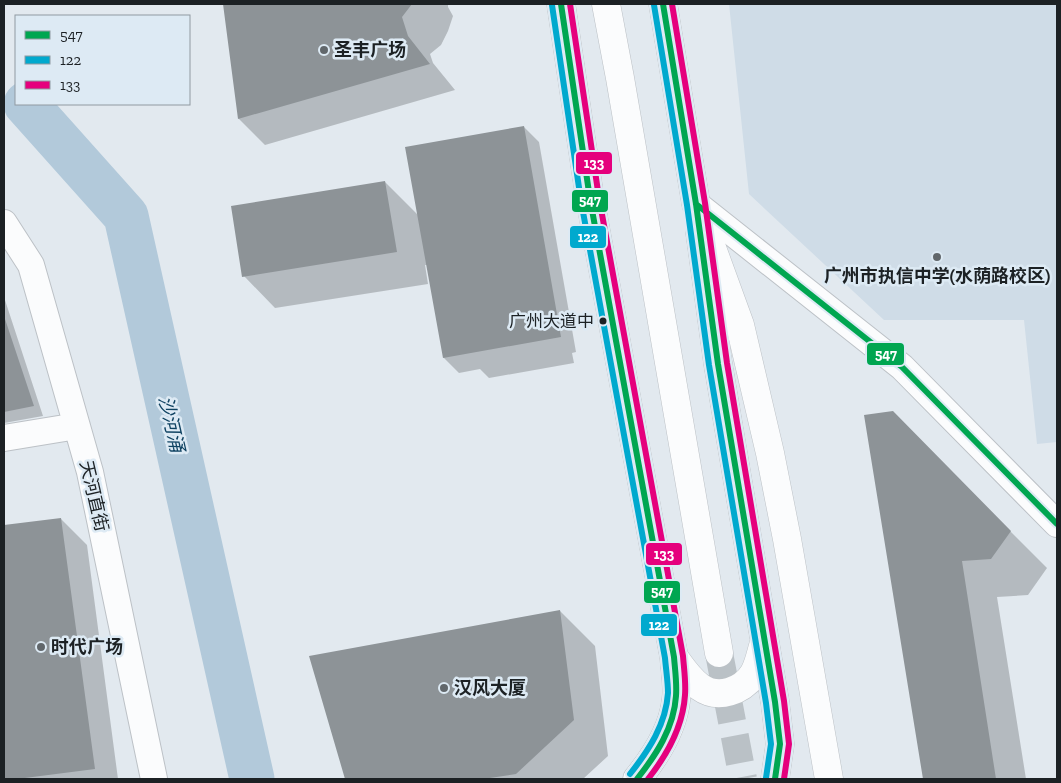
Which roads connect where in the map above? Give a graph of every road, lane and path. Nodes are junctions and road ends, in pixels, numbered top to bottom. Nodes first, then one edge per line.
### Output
1 (561, 4) edge
2 (606, 4) edge
3 (663, 4) edge
4 (696, 204) junction
5 (4, 222) edge
6 (77, 426) junction
7 (4, 438) edge
8 (1057, 524) edge
9 (765, 642) junction
10 (720, 652) tunnel mouth
11 (674, 657) junction
12 (154, 779) edge
13 (637, 779) edge
14 (775, 779) edge
15 (829, 779) edge

1 - 11 main road
2 - 10 main road
3 - 4 main road
4 - 8 street
4 - 9 main road
4 - 15 main road
5 - 6 street, 天河直街
6 - 7 street
6 - 12 street, 天河直街
9 - 11 main road
9 - 14 main road
11 - 13 main road

